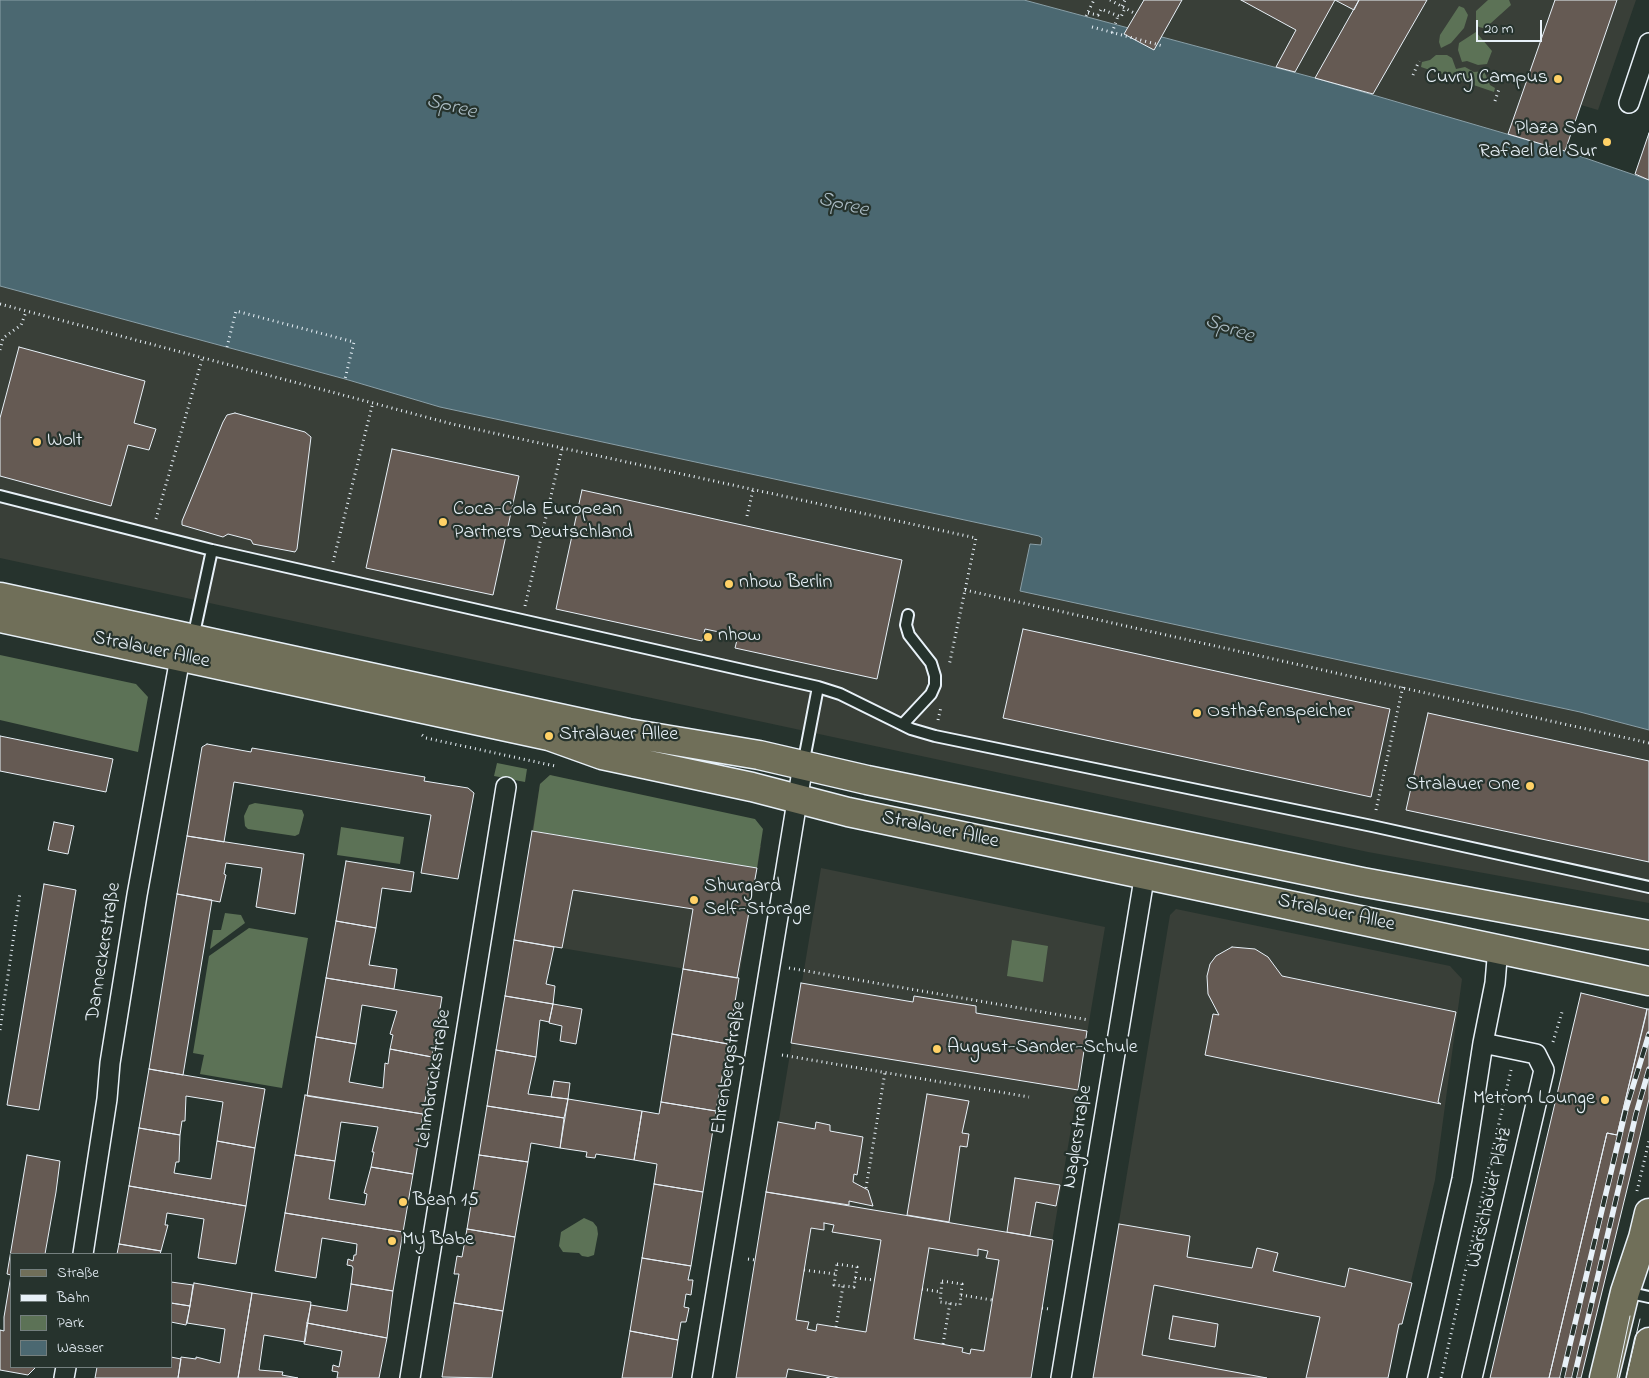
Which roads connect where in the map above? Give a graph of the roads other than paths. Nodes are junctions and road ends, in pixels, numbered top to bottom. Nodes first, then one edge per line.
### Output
1 (1649, 42) edge
2 (1629, 103) dead end
3 (0, 496) edge
4 (212, 550) junction
5 (0, 598) edge
6 (908, 615) dead end
7 (0, 618) edge
8 (187, 648) junction
9 (818, 687) junction
10 (903, 724) junction
11 (803, 765) junction
12 (506, 787) dead end
13 (798, 800) junction
14 (1145, 873) junction
15 (1649, 886) edge
16 (1649, 935) edge
17 (1498, 947) junction
18 (1649, 980) edge
19 (1483, 1043) junction
20 (1649, 1213) edge
21 (83, 1253) edge
22 (1637, 1294) edge
23 (1649, 1342) edge
24 (410, 1378) edge
25 (702, 1378) edge
26 (1062, 1378) edge
27 (1417, 1378) edge
28 (1472, 1378) edge
29 (1604, 1378) edge
30 (1641, 1378) edge

1 - 2 street
3 - 4 lane
4 - 8 lane
4 - 9 lane
5 - 8 main road, Stralauer Allee
6 - 10 lane
7 - 8 main road, Stralauer Allee
8 - 11 main road, Stralauer Allee
8 - 13 main road, Stralauer Allee
8 - 21 street, Danneckerstraße
9 - 10 lane
9 - 11 lane
10 - 15 lane
11 - 13 street, Ehrenbergstraße
11 - 16 main road, Stralauer Allee
12 - 24 street, Lehmbruckstraße
13 - 14 main road, Stralauer Allee
13 - 25 street, Ehrenbergstraße
14 - 17 main road, Stralauer Allee
14 - 26 street, Naglerstraße
17 - 18 main road, Stralauer Allee
17 - 19 street, Warschauer Platz
19 - 27 street, Warschauer Platz
19 - 28 street, Warschauer Platz
20 - 22 main road
22 - 29 main road
23 - 30 main road

